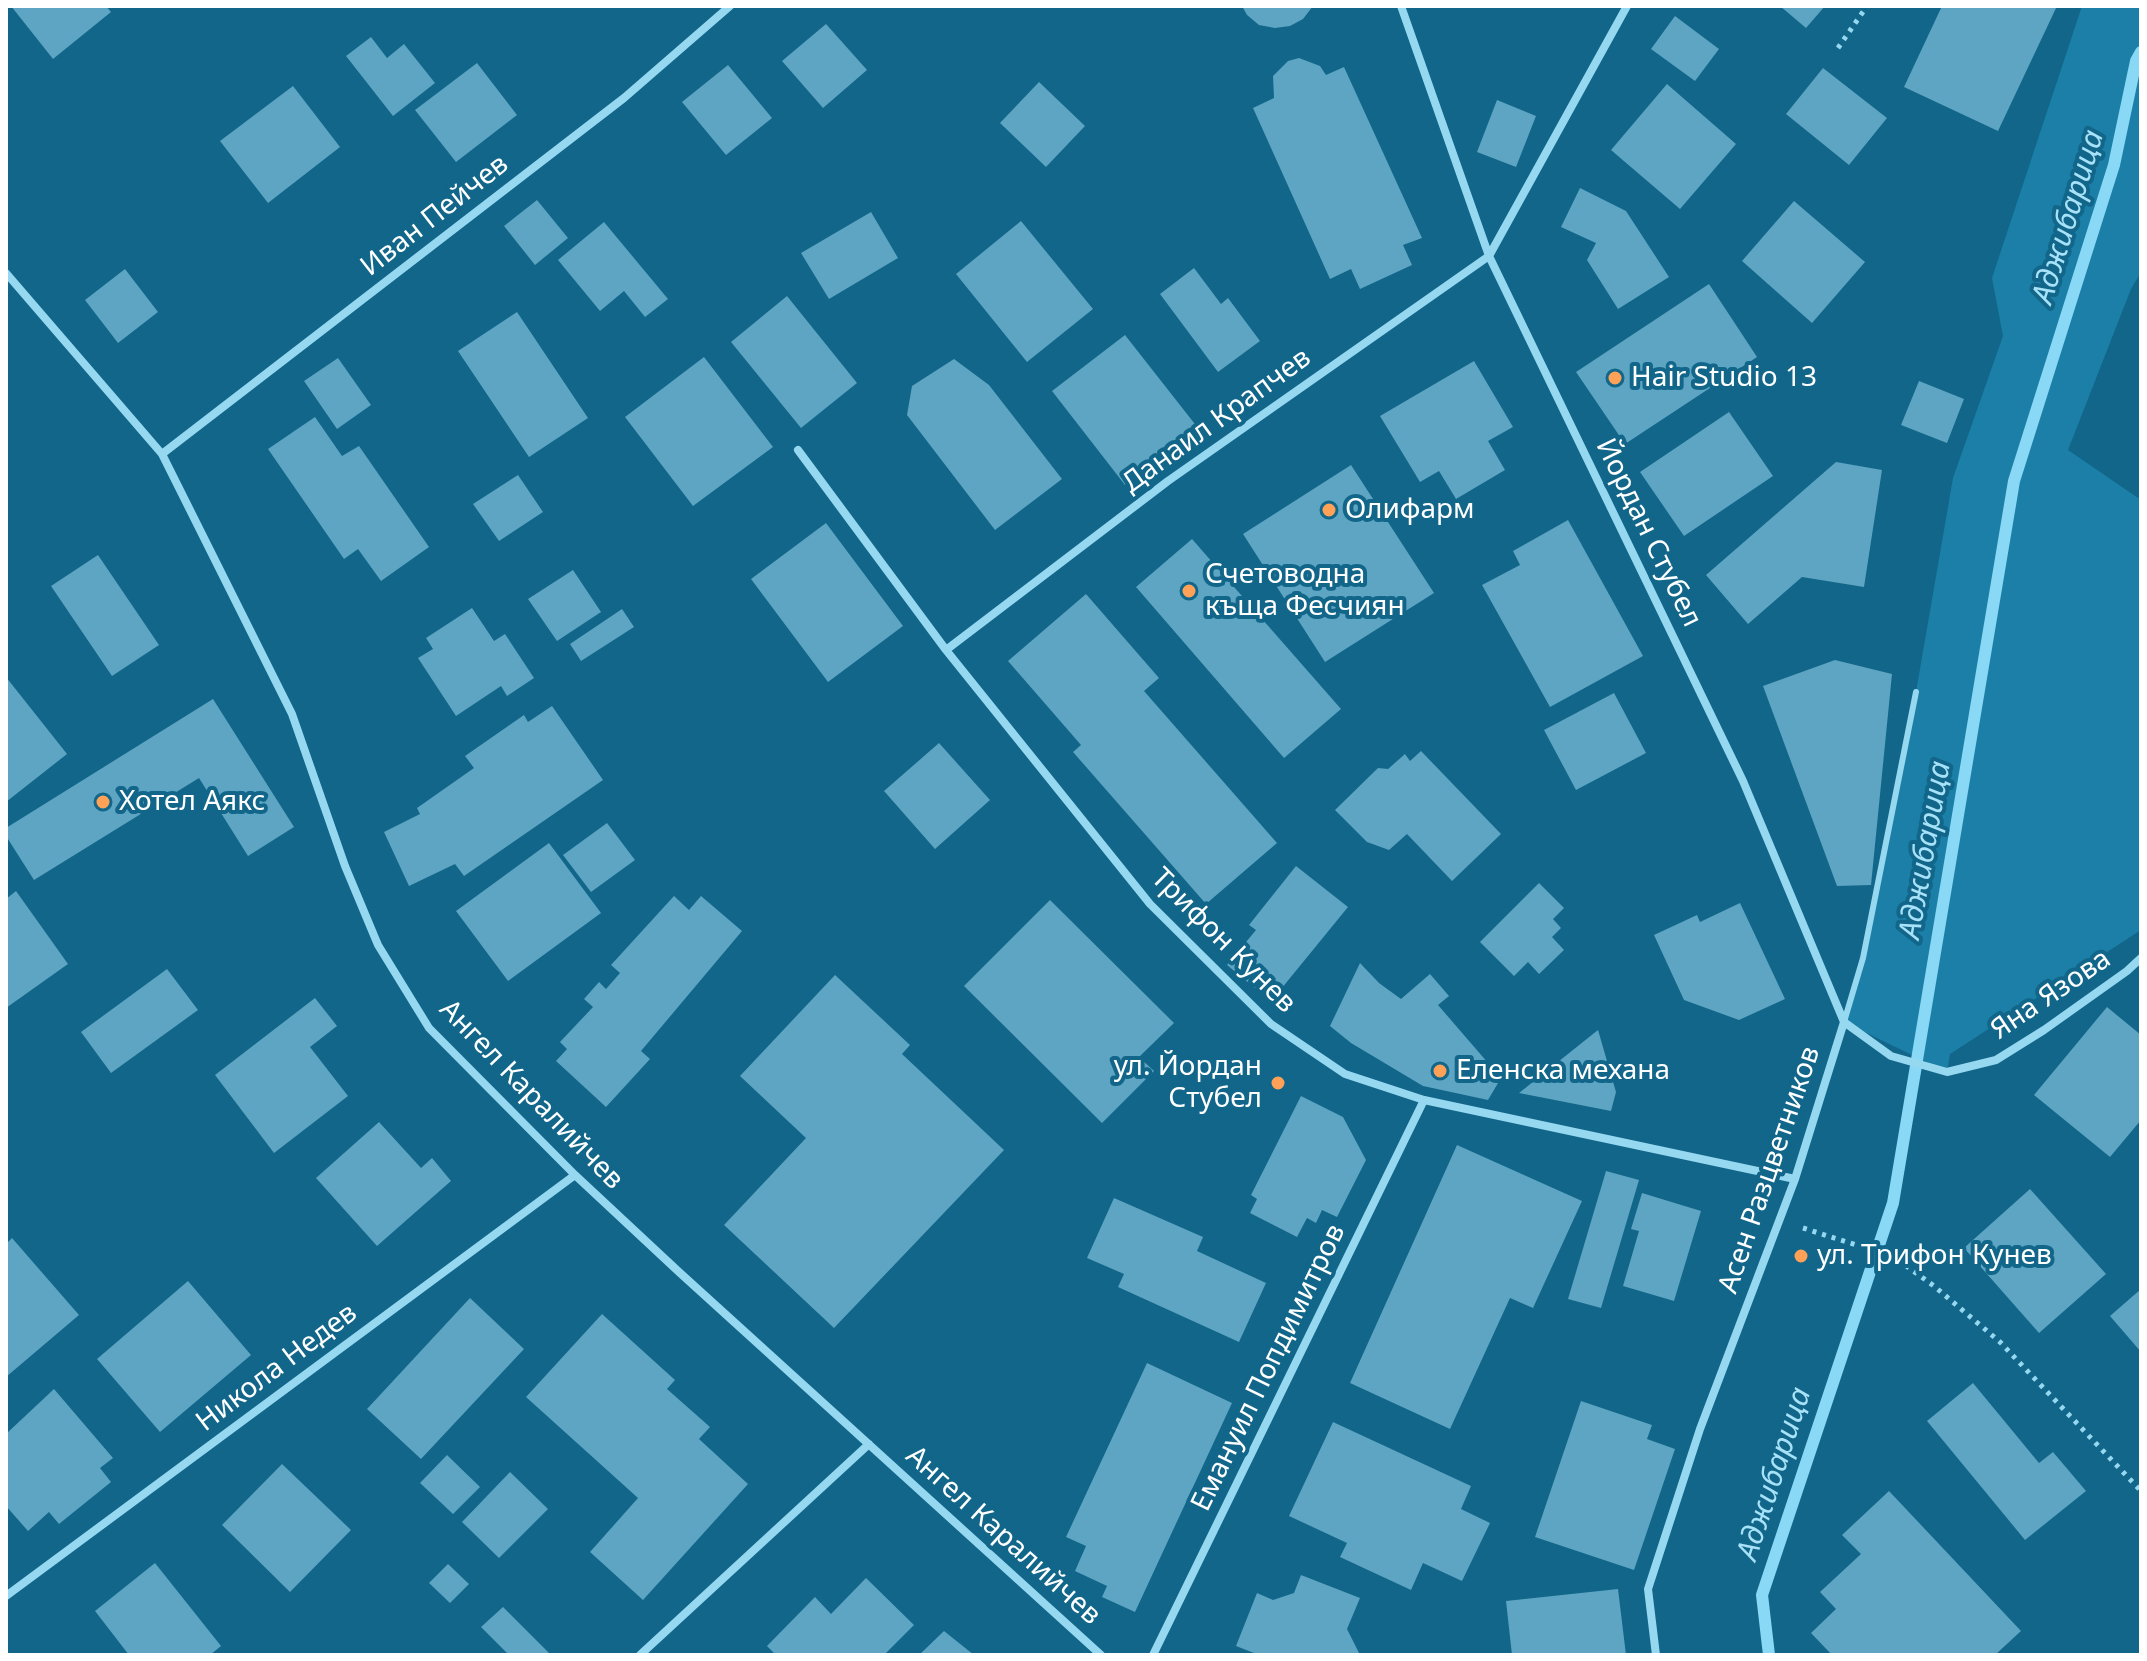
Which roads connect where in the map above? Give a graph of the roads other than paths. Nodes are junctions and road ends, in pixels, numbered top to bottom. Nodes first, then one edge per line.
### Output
1 (730, 6) edge
2 (1401, 6) edge
3 (1627, 6) edge
4 (1489, 256) junction
5 (6, 273) edge
6 (798, 450) dead end
7 (162, 454) junction
8 (946, 650) junction
9 (1916, 692) dead end
10 (2141, 958) edge
11 (1844, 1022) junction
12 (1424, 1100) junction
13 (575, 1175) junction
14 (1795, 1179) junction
15 (869, 1444) junction
16 (6, 1596) edge
17 (640, 1655) edge
18 (1101, 1655) edge
19 (1153, 1655) edge
20 (1656, 1655) edge

1 - 7 street, Иван Пейчев
2 - 4 street, Йордан Стубел
3 - 4 street, Данаил Крапчев
4 - 8 street, Данаил Крапчев
4 - 11 street, Йордан Стубел
5 - 7 street, Ангел Каралийчев
6 - 8 street
7 - 13 street, Ангел Каралийчев
8 - 12 street, Трифон Кунев
9 - 11 lane, Асен Разцветников
10 - 11 street, Яна Язова
11 - 14 street, Асен Разцветников
12 - 14 street, Трифон Кунев
12 - 19 street, Емануил Попдимитров
13 - 15 street, Ангел Каралийчев
13 - 16 street, Никола Недев
14 - 20 street, Асен Разцветников
15 - 17 street
15 - 18 street, Ангел Каралийчев

